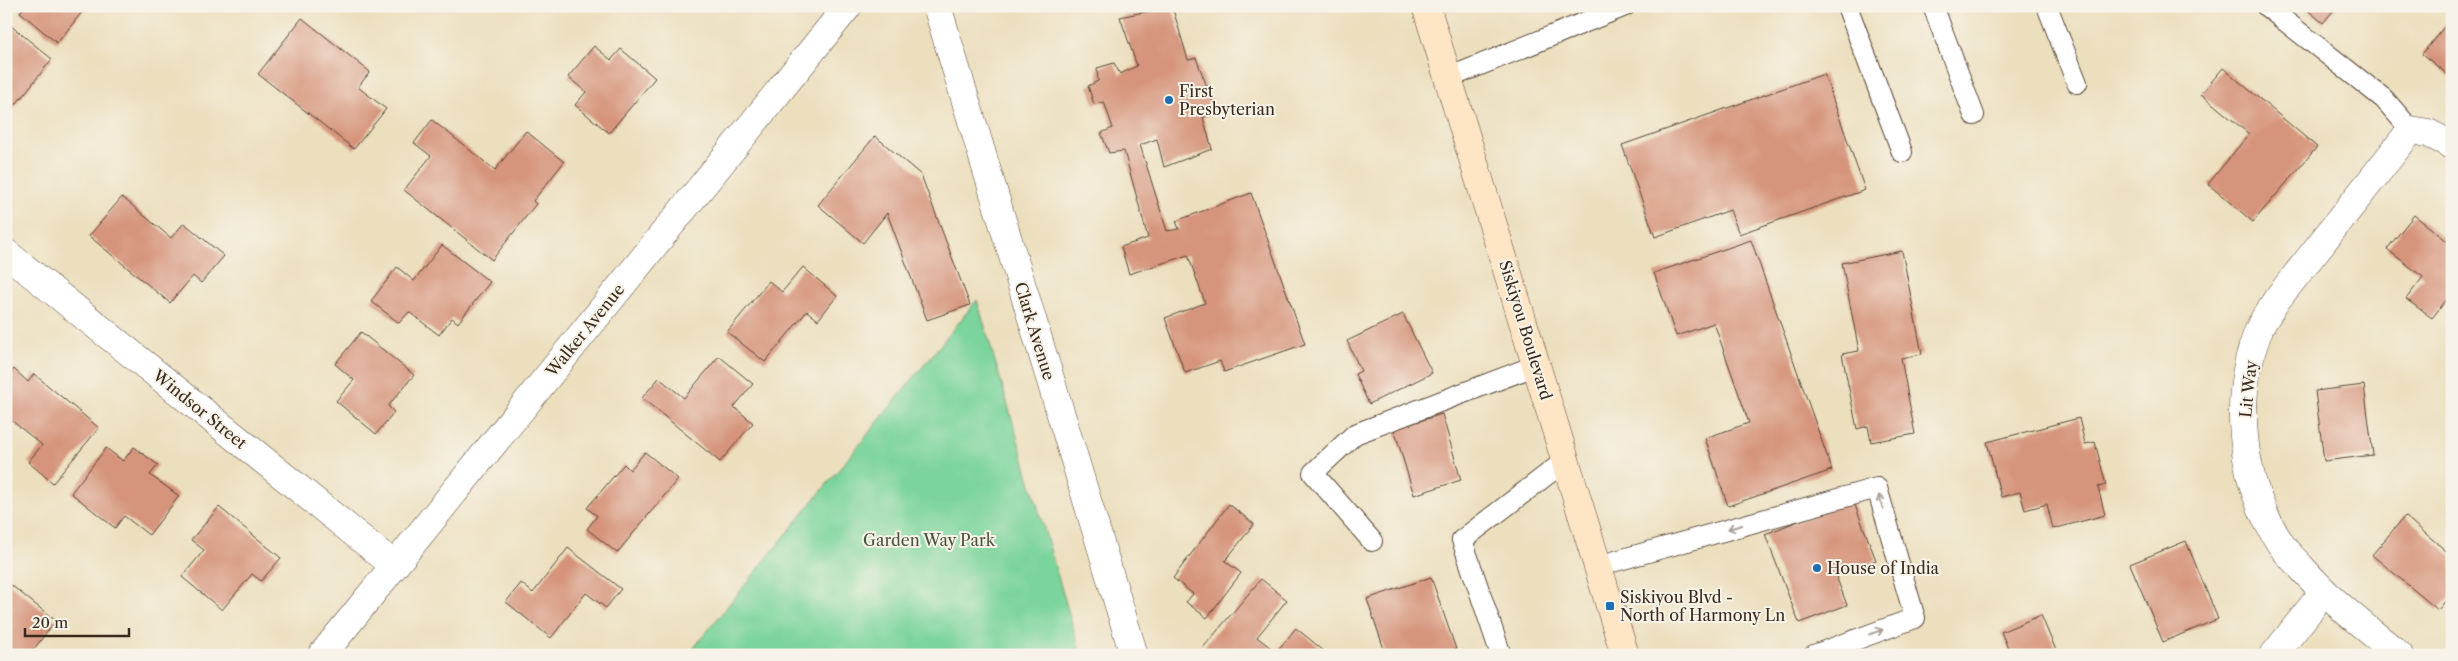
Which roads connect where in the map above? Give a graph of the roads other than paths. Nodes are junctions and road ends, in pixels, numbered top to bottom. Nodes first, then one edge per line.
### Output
1 (848, 6) edge
2 (937, 6) edge
3 (1426, 6) edge
4 (1625, 6) edge
5 (1847, 6) edge
6 (1933, 6) edge
7 (2047, 6) edge
8 (2266, 6) edge
9 (1448, 78) junction
10 (2077, 83) dead end
11 (1974, 115) dead end
12 (2411, 130) junction
13 (2452, 145) edge
14 (1902, 152) dead end
15 (6, 253) edge
16 (1537, 365) junction
17 (1566, 460) junction
18 (1372, 541) dead end
19 (394, 565) junction
20 (1598, 566) junction
21 (2323, 593) junction
22 (322, 655) edge
23 (1134, 655) edge
24 (1501, 655) edge
25 (1625, 655) edge
26 (1814, 655) edge
27 (2274, 655) edge
28 (2399, 655) edge

1 - 19 street, Walker Avenue
2 - 23 street, Clark Avenue
3 - 9 main road, Siskiyou Boulevard
4 - 9 lane
5 - 14 lane
6 - 11 lane
7 - 10 lane
8 - 12 lane
9 - 16 main road, Siskiyou Boulevard
12 - 13 street
12 - 21 street, Lit Way
15 - 19 street, Windsor Street
16 - 17 main road, Siskiyou Boulevard
16 - 18 lane
17 - 20 main road, Siskiyou Boulevard
17 - 24 lane
19 - 22 street, Walker Avenue
20 - 25 main road, Siskiyou Boulevard
26 -> 20 lane
21 - 27 street
21 - 28 street, Lit Way

